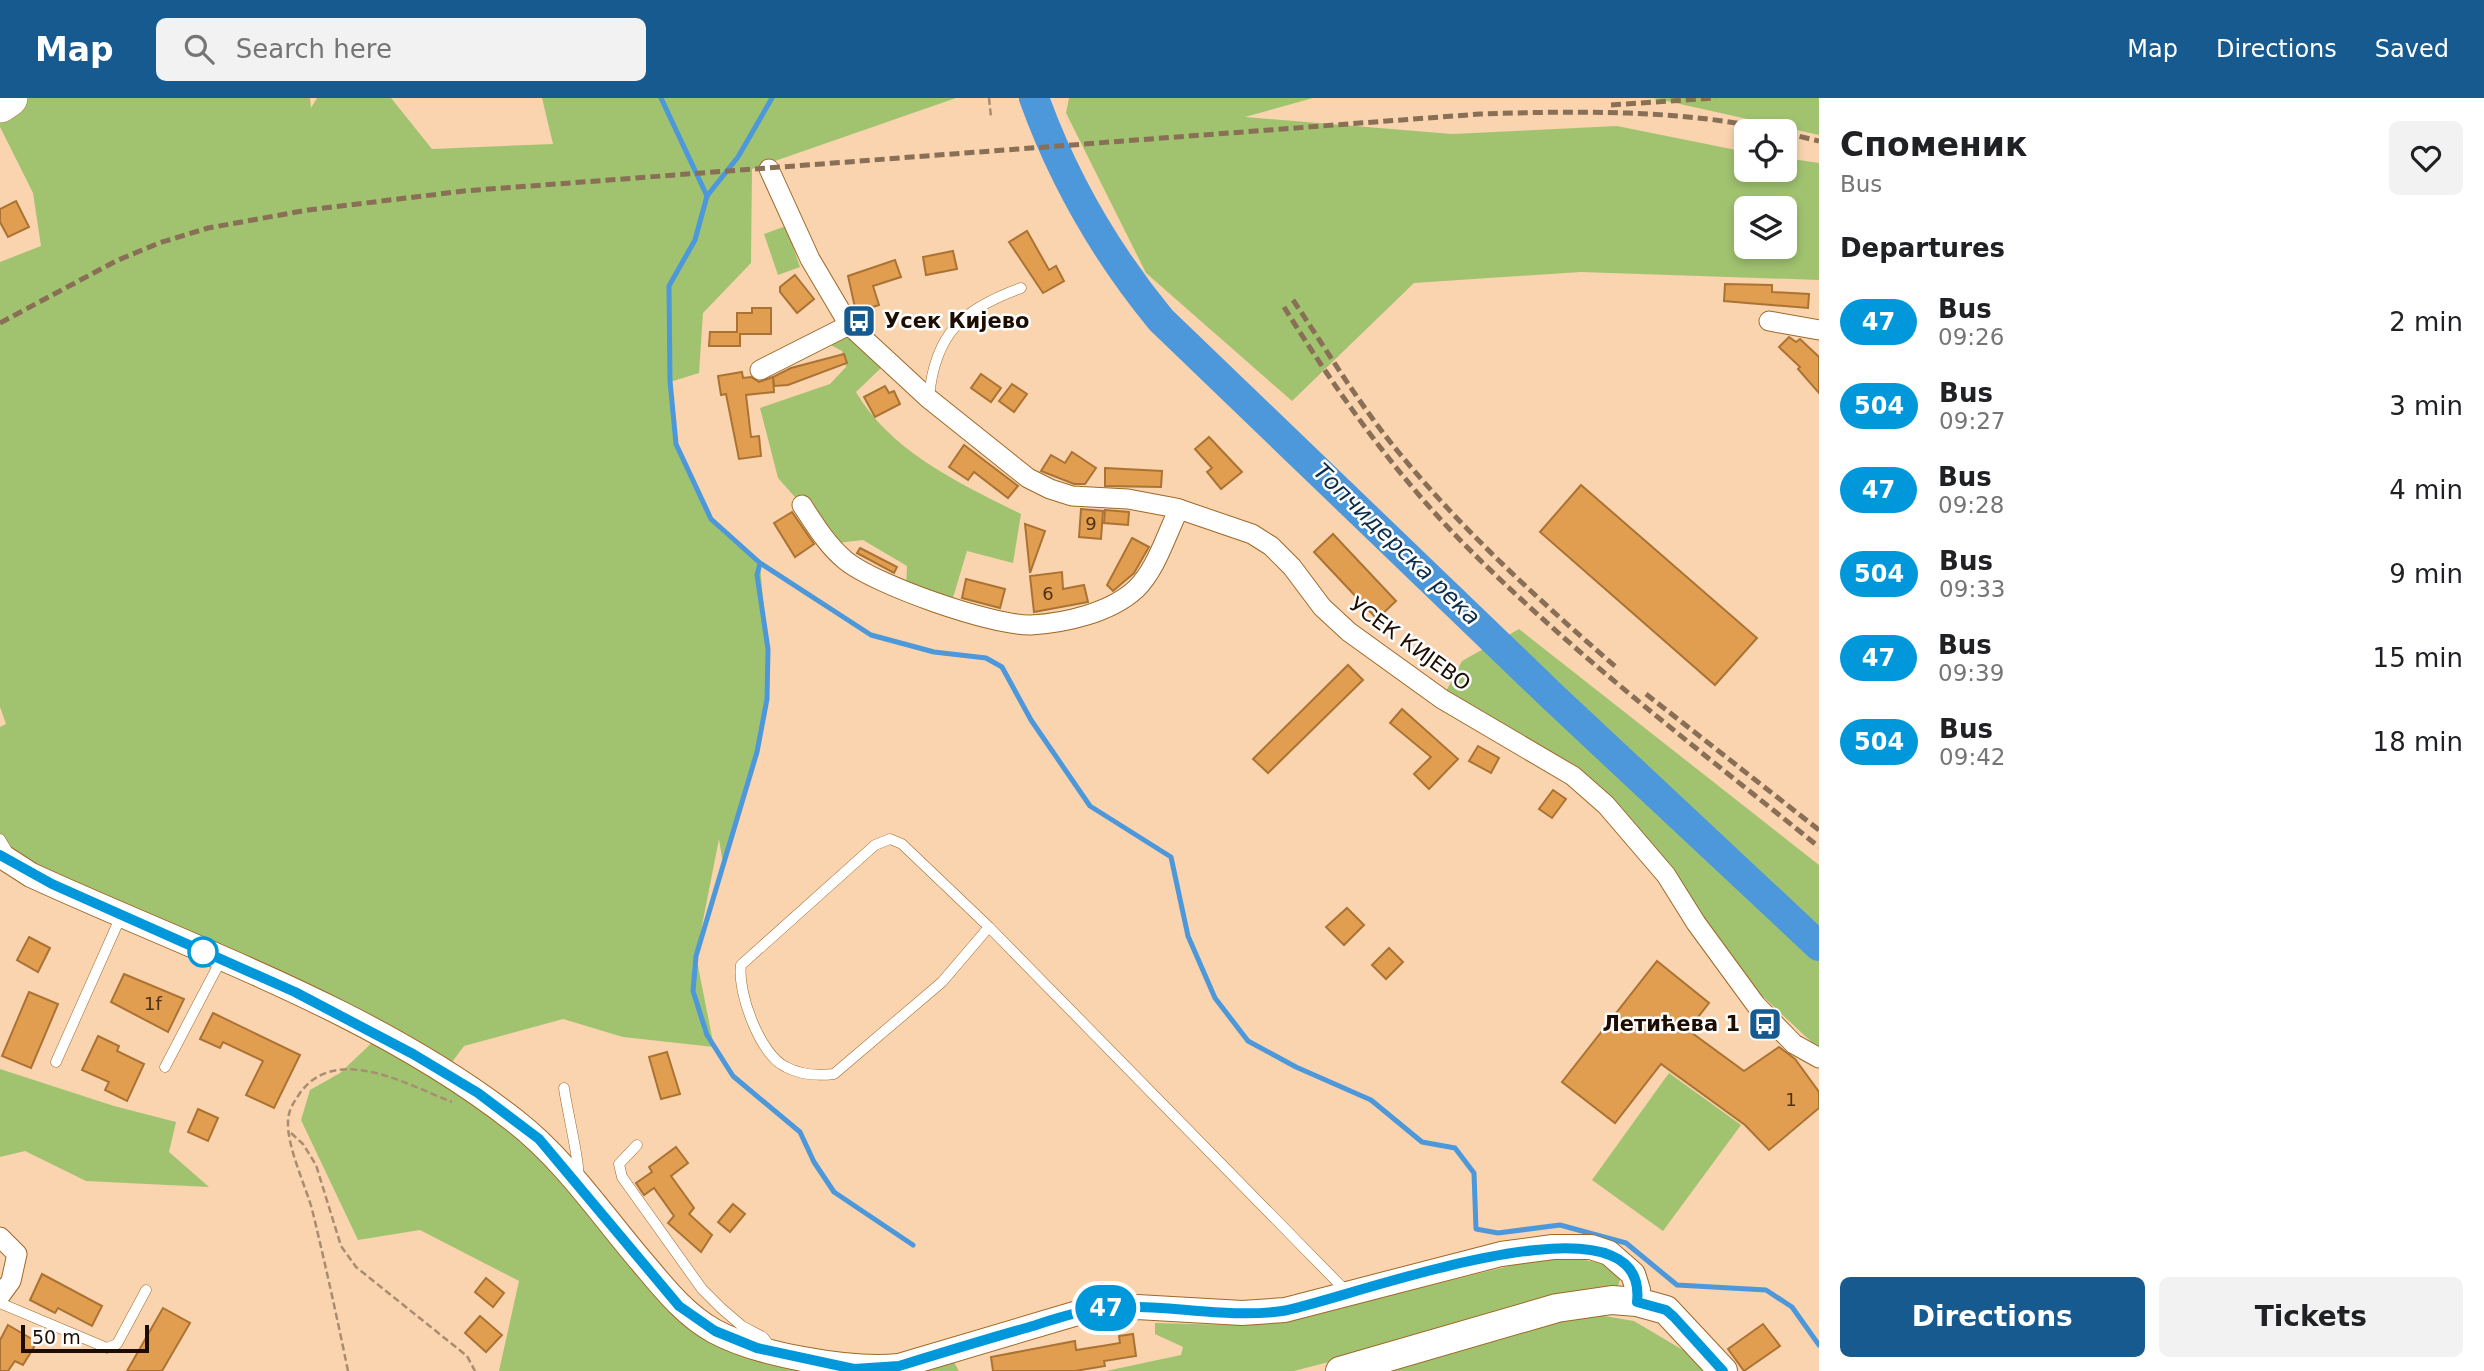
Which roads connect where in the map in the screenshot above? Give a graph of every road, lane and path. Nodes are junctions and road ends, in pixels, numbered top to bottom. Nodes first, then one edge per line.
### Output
1 (9, 98) edge
2 (989, 98) edge
3 (0, 104) edge
4 (991, 117) dead end
5 (769, 169) dead end
6 (1021, 288) dead end
7 (1769, 321) dead end
8 (849, 325) junction
9 (1819, 330) edge
10 (760, 370) dead end
11 (929, 398) junction
12 (803, 505) dead end
13 (1179, 509) junction
14 (0, 839) edge
15 (7, 860) edge
16 (121, 915) junction
17 (989, 927) junction
18 (221, 959) junction
19 (1819, 1058) edge
20 (56, 1062) dead end
21 (165, 1067) dead end
22 (564, 1088) dead end
23 (463, 1107) dead end
24 (289, 1131) junction
25 (637, 1145) dead end
26 (576, 1181) junction
27 (0, 1237) edge
28 (146, 1290) dead end
29 (1349, 1294) junction
30 (0, 1296) edge
31 (1637, 1302) junction
32 (0, 1303) edge
33 (774, 1351) junction
34 (348, 1371) edge
35 (475, 1371) edge
36 (1340, 1371) edge
37 (1723, 1371) edge

1 - 3 highway
2 - 4 path
5 - 8 street, УСЕК КИЈЕВО
6 - 11 lane
7 - 9 street
8 - 10 street
8 - 11 street, УСЕК КИЈЕВО
11 - 13 street, УСЕК КИЈЕВО
12 - 13 street
13 - 19 street, УСЕК КИЈЕВО
14 - 15 lane
15 - 16 street
16 - 18 street
16 - 20 lane
17 - 17 lane
17 - 29 lane
18 - 21 lane
18 - 26 street
22 - 26 lane
23 - 24 path
24 - 34 path
24 - 35 path
25 - 33 lane
26 - 33 street
27 - 30 street
28 - 32 lane
29 - 31 street
29 - 33 street
31 - 36 main road
31 - 37 main road

